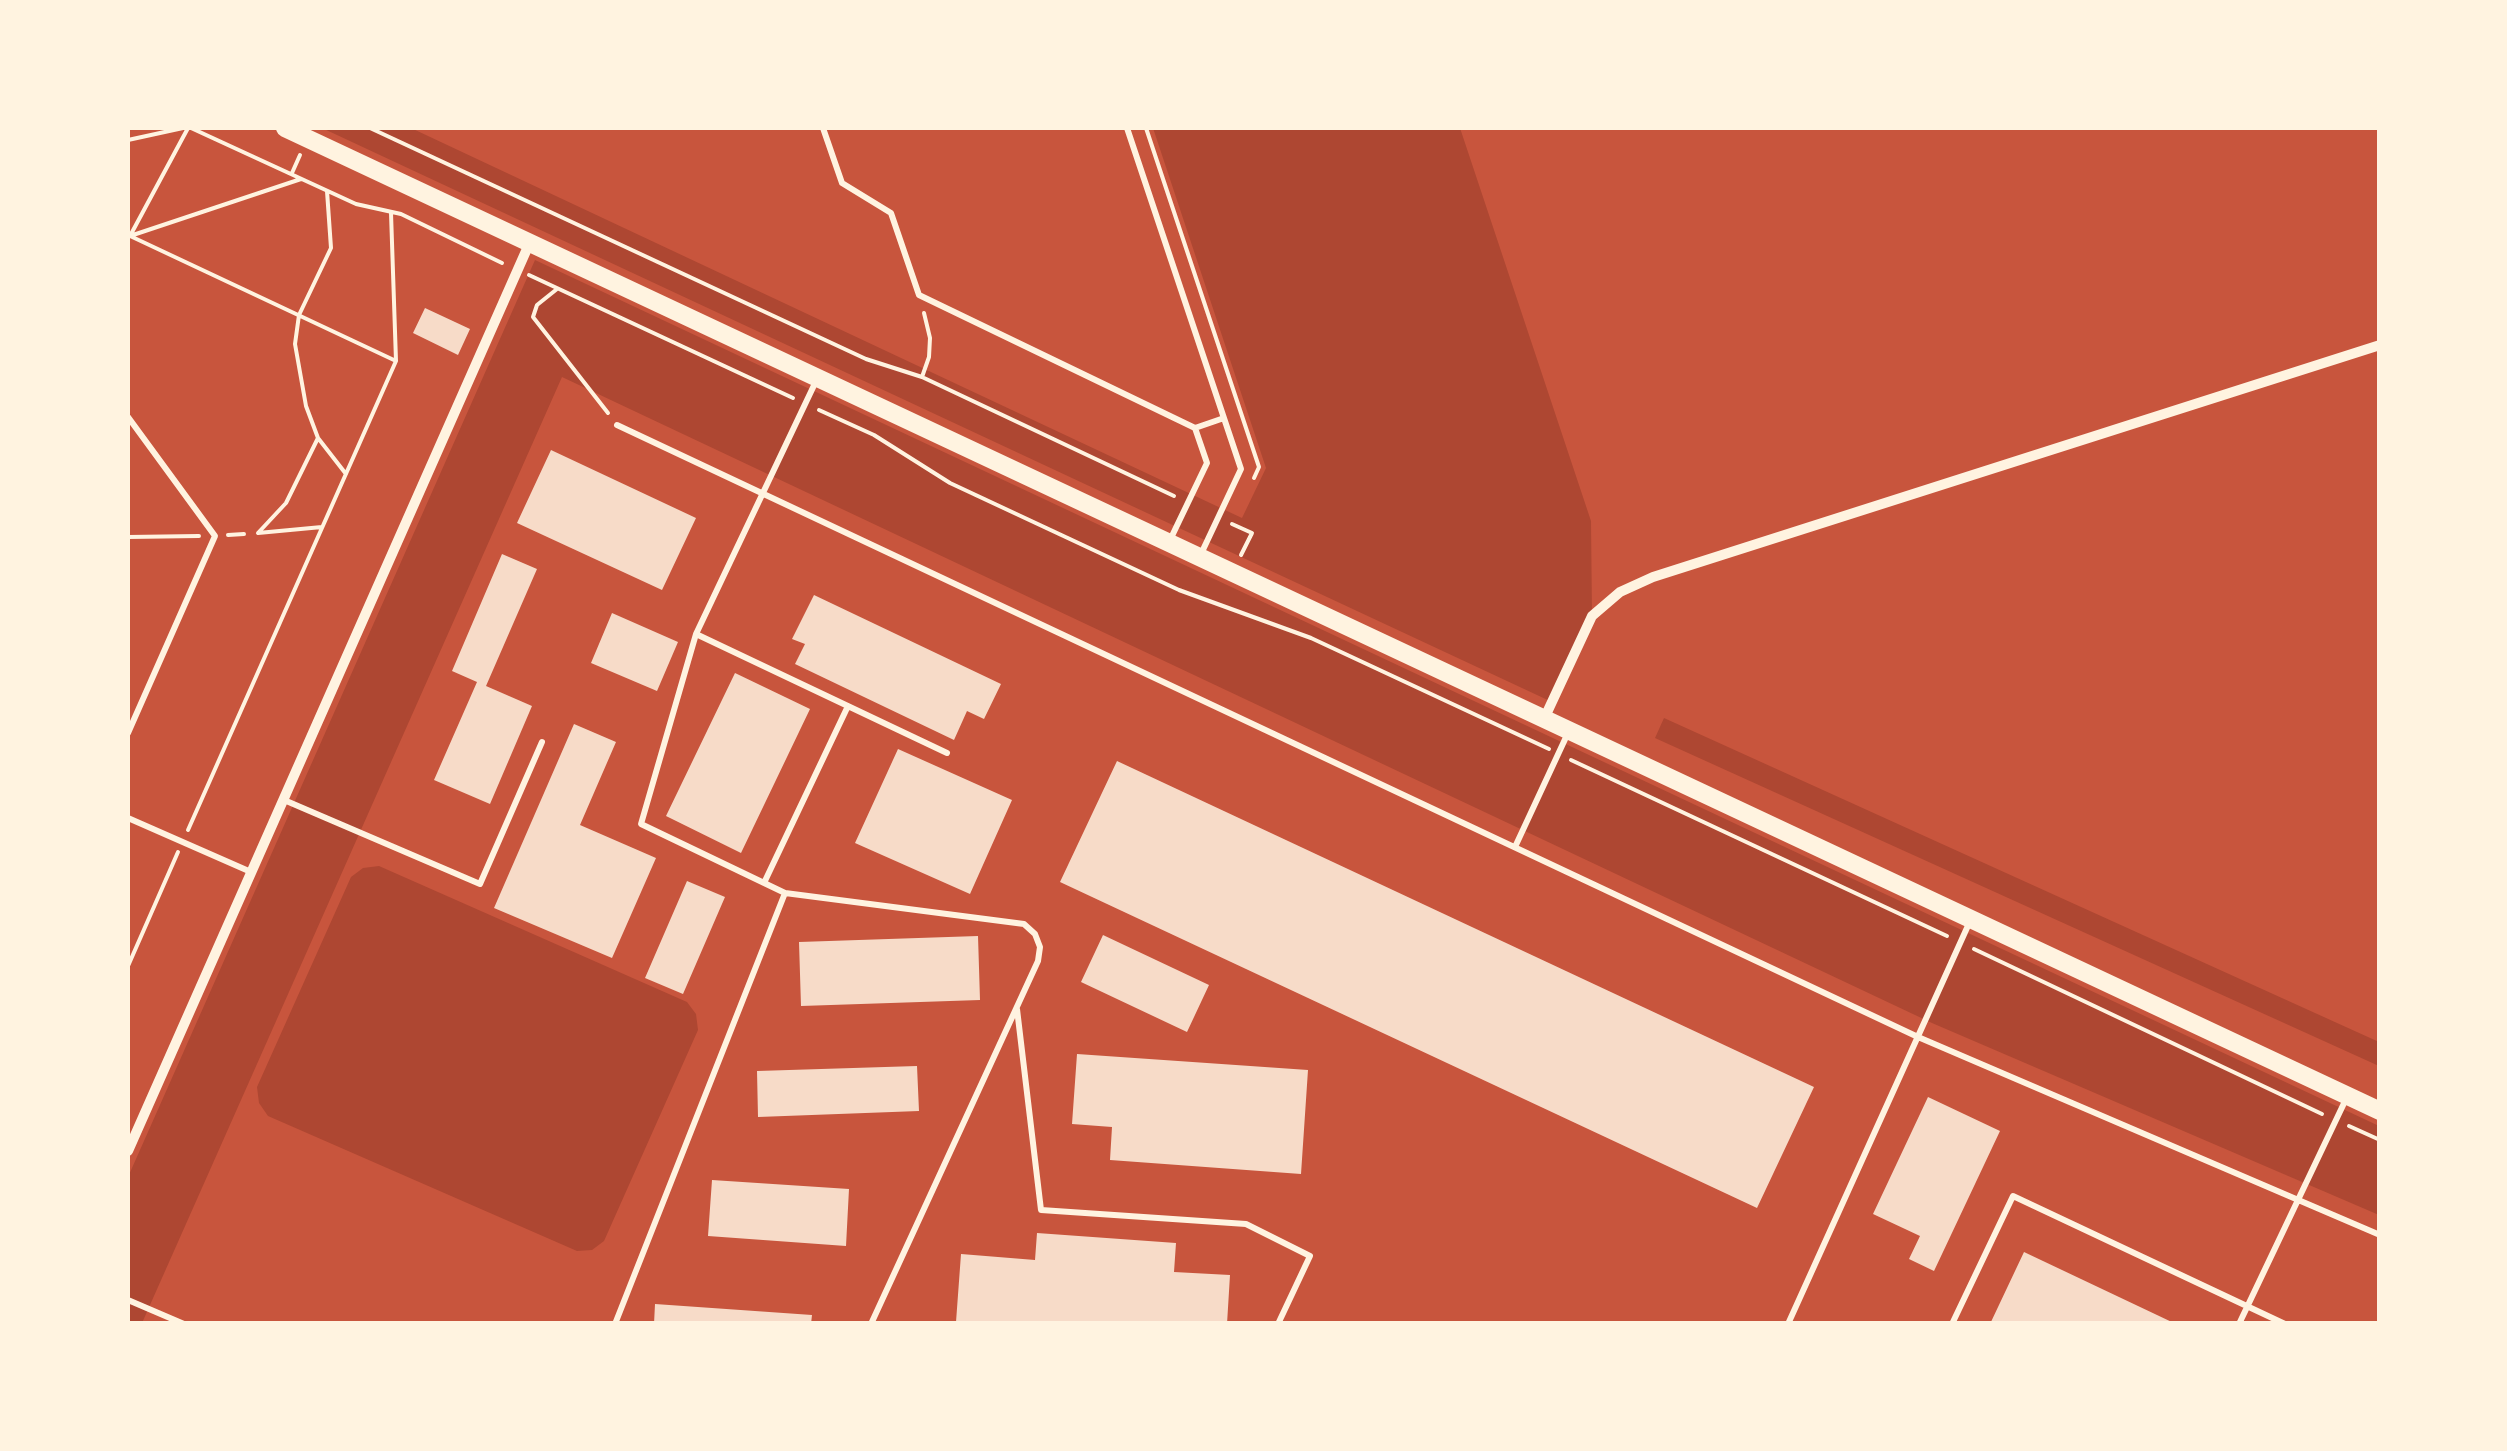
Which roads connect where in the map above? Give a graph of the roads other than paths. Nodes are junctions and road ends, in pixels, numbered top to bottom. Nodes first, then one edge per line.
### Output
1 (285, 128) edge
2 (823, 128) edge
3 (1127, 128) edge
4 (530, 242) junction
5 (2380, 344) edge
6 (818, 377) junction
7 (128, 416) edge
8 (1224, 418) junction
9 (617, 425) road end
10 (1194, 428) junction
11 (763, 493) junction
12 (1169, 542) junction
13 (1200, 556) junction
14 (696, 634) junction
15 (848, 706) junction
16 (1544, 718) junction
17 (1570, 730) junction
18 (128, 733) edge
19 (542, 742) dead end
20 (947, 753) dead end
21 (283, 800) junction
22 (128, 818) edge
23 (1514, 847) junction
24 (251, 872) junction
25 (764, 882) junction
26 (786, 893) junction
27 (1971, 919) junction
28 (1017, 1008) junction
29 (1918, 1037) junction
30 (2347, 1096) junction
31 (2380, 1111) edge
32 (128, 1151) edge
33 (2298, 1200) junction
34 (2380, 1235) edge
35 (128, 1300) edge
36 (2248, 1306) junction
37 (184, 1324) edge
38 (615, 1324) edge
39 (871, 1324) edge
40 (1278, 1324) edge
41 (1788, 1324) edge
42 (1952, 1324) edge
43 (2239, 1324) edge
44 (2285, 1324) edge

1 - 4 main road
2 - 10 lane
3 - 8 lane
4 - 6 main road
4 - 21 street
5 - 16 street
6 - 11 lane
6 - 12 main road
7 - 18 lane
8 - 10 lane
8 - 13 lane
9 - 11 lane
10 - 12 lane
11 - 14 lane
11 - 23 lane
12 - 13 main road
13 - 16 main road
14 - 15 lane
14 - 25 lane
15 - 20 lane
15 - 25 lane
16 - 17 main road
17 - 23 lane
17 - 27 main road
19 - 21 lane
21 - 24 street
22 - 24 lane
23 - 29 lane
24 - 32 street
25 - 26 lane
26 - 28 lane
26 - 38 lane
27 - 29 lane
27 - 30 main road
28 - 39 lane
28 - 40 lane
29 - 33 lane
29 - 41 lane
30 - 31 main road
30 - 33 lane
33 - 34 lane
33 - 36 lane
35 - 37 lane
36 - 42 lane
36 - 43 lane
36 - 44 lane

